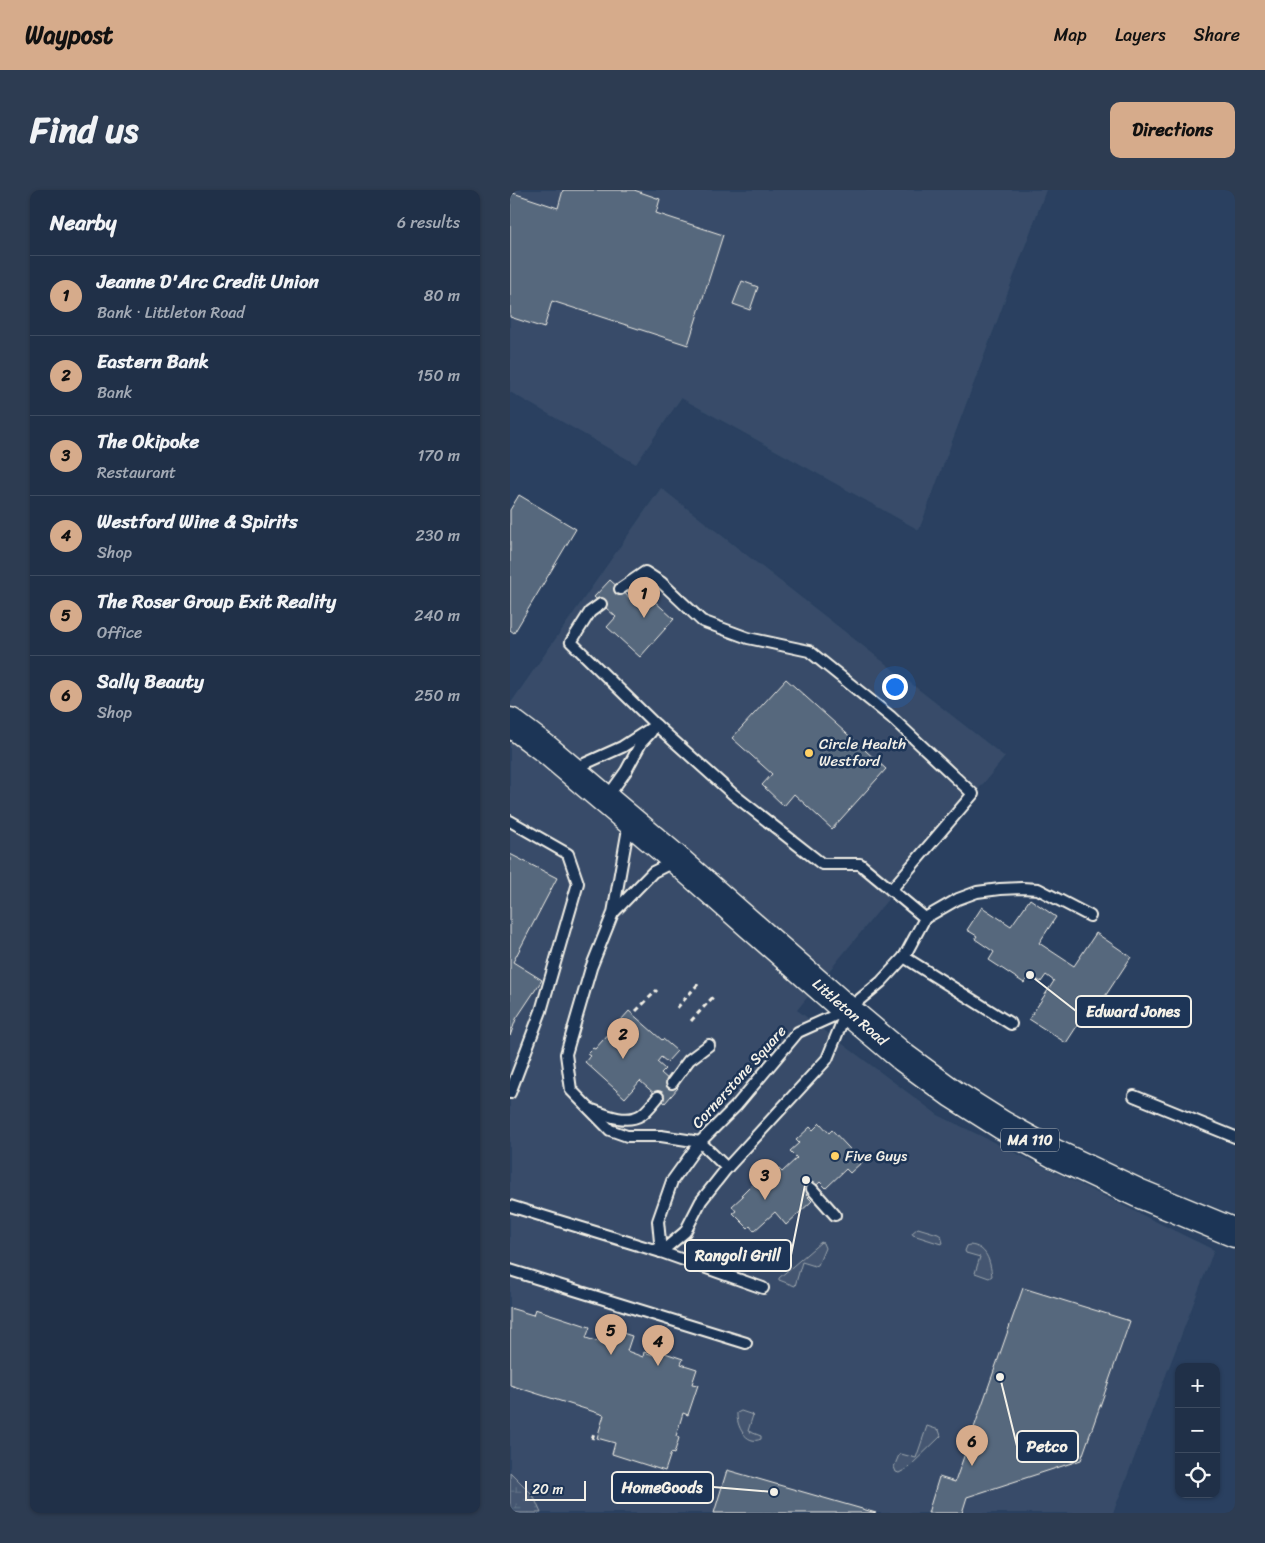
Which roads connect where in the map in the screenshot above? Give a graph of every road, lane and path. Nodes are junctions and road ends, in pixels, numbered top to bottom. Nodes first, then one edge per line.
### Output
1 (620, 589) dead end
2 (601, 604) dead end
3 (510, 722) edge
4 (656, 725) junction
5 (570, 770) junction
6 (606, 800) junction
7 (510, 821) edge
8 (630, 821) junction
9 (677, 860) junction
10 (891, 890) junction
11 (613, 913) junction
12 (1090, 916) dead end
13 (925, 918) junction
14 (904, 957) junction
15 (698, 984) dead end
16 (656, 990) dead end
17 (713, 997) dead end
18 (677, 1008) dead end
19 (847, 1010) junction
20 (636, 1012) dead end
21 (691, 1021) dead end
22 (1011, 1024) dead end
23 (709, 1045) dead end
24 (672, 1083) dead end
25 (510, 1093) edge
26 (1134, 1096) dead end
27 (658, 1097) dead end
28 (587, 1108) junction
29 (1235, 1137) edge
30 (700, 1142) junction
31 (727, 1168) junction
32 (812, 1189) dead end
33 (510, 1206) edge
34 (835, 1215) dead end
35 (1235, 1233) edge
36 (661, 1252) junction
37 (510, 1270) edge
38 (763, 1288) dead end
39 (746, 1343) dead end
40 (594, 1433) dead end
41 (592, 1439) dead end

1 - 10 lane
2 - 4 lane
3 - 5 main road, Littleton Road / MA 110
4 - 5 lane
4 - 6 lane
4 - 10 lane
5 - 6 main road, Littleton Road / MA 110
6 - 8 main road, Littleton Road / MA 110
7 - 25 lane
8 - 9 main road, Littleton Road / MA 110
8 - 11 lane
9 - 11 lane
9 - 19 main road, Littleton Road / MA 110
10 - 13 lane
11 - 28 lane
12 - 13 lane
13 - 14 lane
14 - 19 lane
14 - 22 lane
15 - 18 path
16 - 20 path
17 - 21 path
19 - 30 lane, Cornerstone Square
19 - 31 lane
19 - 35 main road, Littleton Road / MA 110
23 - 24 lane
26 - 29 lane
27 - 28 lane
28 - 30 lane
30 - 31 lane
30 - 36 lane, Cornerstone Square
31 - 36 lane
32 - 34 lane
33 - 36 lane
36 - 38 lane
37 - 39 lane
40 - 41 path

